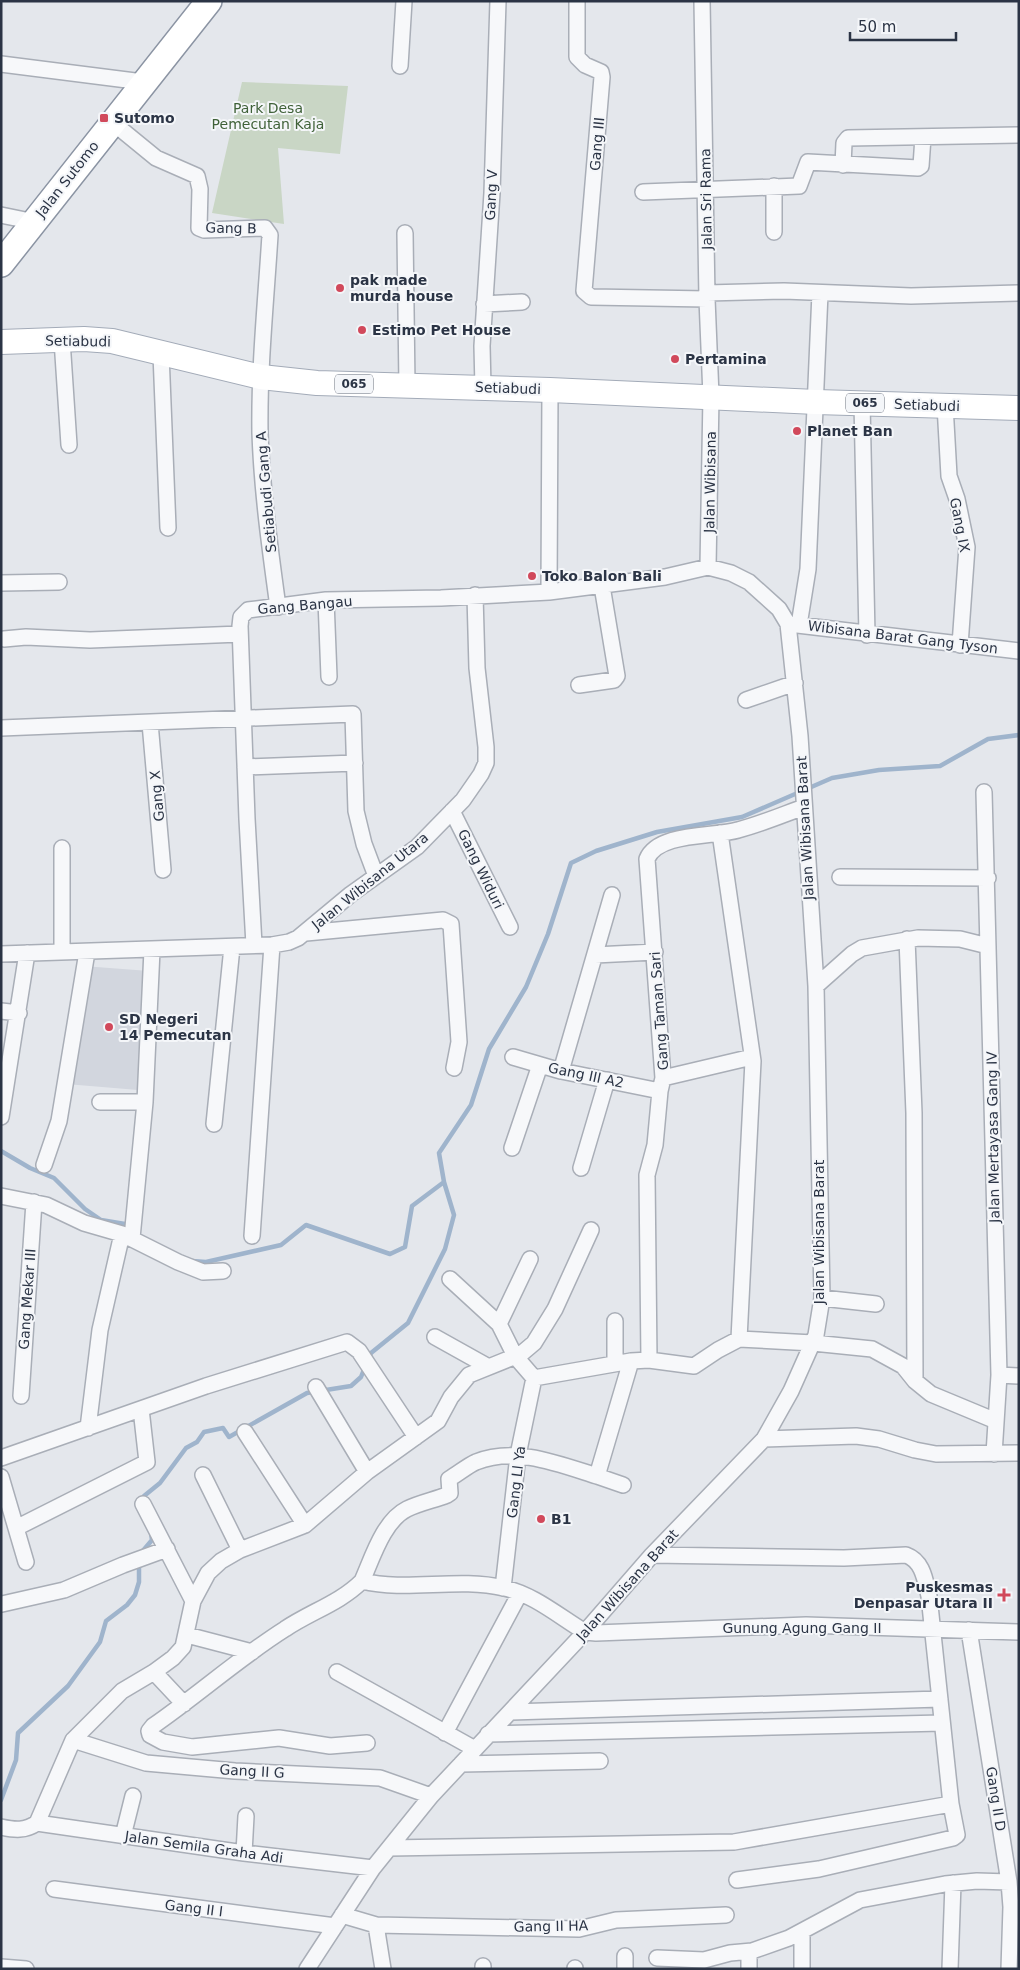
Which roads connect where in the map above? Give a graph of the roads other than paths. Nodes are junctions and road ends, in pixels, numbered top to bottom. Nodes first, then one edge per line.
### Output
1 (209, 1) edge
2 (404, 1) edge
3 (498, 1) edge
4 (577, 1) edge
5 (702, 1) edge
6 (1, 64) edge
7 (400, 66) dead end
8 (143, 82) junction
9 (112, 122) junction
10 (1019, 135) edge
11 (923, 136) junction
12 (844, 165) junction
13 (774, 186) junction
14 (706, 190) junction
15 (643, 192) dead end
16 (1, 215) edge
17 (35, 222) junction
18 (774, 232) dead end
19 (405, 233) dead end
20 (1, 264) edge
21 (820, 293) junction
22 (1019, 293) edge
23 (707, 296) junction
24 (522, 302) dead end
25 (484, 304) junction
26 (62, 340) junction
27 (1, 342) edge
28 (161, 354) junction
29 (261, 377) junction
30 (407, 386) junction
31 (484, 388) junction
32 (550, 390) junction
33 (712, 396) junction
34 (816, 402) junction
35 (862, 403) junction
36 (945, 405) junction
37 (1019, 408) edge
38 (69, 445) dead end
39 (168, 528) dead end
40 (708, 567) junction
41 (59, 582) dead end
42 (1, 583) edge
43 (602, 586) junction
44 (550, 592) junction
45 (475, 595) junction
46 (326, 600) junction
47 (278, 607) junction
48 (793, 624) junction
49 (240, 634) junction
50 (867, 635) junction
51 (4, 639) dead end
52 (960, 645) junction
53 (1019, 651) edge
54 (329, 676) dead end
55 (795, 683) junction
56 (578, 685) dead end
57 (746, 700) dead end
58 (244, 720) junction
59 (150, 723) junction
60 (1, 728) edge
61 (355, 763) junction
62 (245, 767) junction
63 (984, 792) dead end
64 (804, 804) junction
65 (452, 811) junction
66 (720, 833) junction
67 (62, 848) dead end
68 (163, 870) dead end
69 (376, 876) junction
70 (840, 877) dead end
71 (988, 878) junction
72 (612, 895) dead end
73 (510, 927) dead end
74 (306, 933) junction
75 (907, 939) junction
76 (254, 945) junction
77 (272, 945) junction
78 (988, 946) junction
79 (232, 947) junction
80 (152, 950) junction
81 (62, 952) junction
82 (87, 952) junction
83 (655, 952) junction
84 (27, 953) junction
85 (1, 954) edge
86 (595, 955) junction
87 (816, 986) junction
88 (1, 1011) edge
89 (19, 1013) junction
90 (513, 1057) dead end
91 (752, 1057) junction
92 (540, 1065) junction
93 (454, 1068) dead end
94 (561, 1071) junction
95 (607, 1080) junction
96 (661, 1085) junction
97 (100, 1102) dead end
98 (145, 1102) junction
99 (1, 1118) edge
100 (214, 1124) dead end
101 (512, 1148) dead end
102 (44, 1165) dead end
103 (581, 1168) dead end
104 (1, 1196) edge
105 (34, 1202) junction
106 (591, 1230) dead end
107 (130, 1231) junction
108 (252, 1236) dead end
109 (530, 1259) dead end
110 (224, 1271) dead end
111 (450, 1279) dead end
112 (822, 1298) junction
113 (876, 1304) dead end
114 (615, 1321) dead end
115 (499, 1324) junction
116 (436, 1337) dead end
117 (739, 1339) junction
118 (813, 1343) junction
119 (515, 1356) junction
120 (649, 1360) junction
121 (631, 1361) junction
122 (615, 1363) junction
123 (487, 1366) junction
124 (999, 1375) junction
125 (1019, 1376) edge
126 (534, 1378) junction
127 (916, 1381) junction
128 (316, 1387) dead end
129 (21, 1396) dead end
130 (141, 1409) junction
131 (996, 1421) junction
132 (88, 1428) junction
133 (245, 1432) dead end
134 (416, 1437) junction
135 (764, 1439) junction
136 (1019, 1453) edge
137 (994, 1454) junction
138 (518, 1455) junction
139 (1, 1458) edge
140 (367, 1472) junction
141 (203, 1475) dead end
142 (598, 1476) junction
143 (1, 1477) edge
144 (623, 1485) dead end
145 (143, 1504) dead end
146 (304, 1525) junction
147 (16, 1528) junction
148 (167, 1549) junction
149 (240, 1550) junction
150 (652, 1555) junction
151 (26, 1562) dead end
152 (362, 1581) junction
153 (503, 1588) junction
154 (520, 1593) junction
155 (193, 1601) junction
156 (2, 1604) edge
157 (932, 1628) junction
158 (970, 1630) junction
159 (585, 1632) junction
160 (1019, 1632) edge
161 (186, 1635) junction
162 (252, 1652) junction
163 (154, 1672) junction
164 (338, 1672) dead end
165 (940, 1699) junction
166 (184, 1704) junction
167 (511, 1712) junction
168 (942, 1723) junction
169 (446, 1733) junction
170 (488, 1734) junction
171 (73, 1740) junction
172 (367, 1743) dead end
173 (475, 1750) junction
174 (600, 1761) dead end
175 (461, 1764) junction
176 (133, 1796) dead end
177 (431, 1796) junction
178 (951, 1804) junction
179 (246, 1816) dead end
180 (36, 1823) junction
181 (1, 1827) edge
182 (123, 1836) junction
183 (389, 1848) junction
184 (244, 1853) junction
185 (373, 1868) junction
186 (737, 1880) dead end
187 (1010, 1882) junction
188 (954, 1883) junction
189 (54, 1889) dead end
190 (726, 1915) dead end
191 (338, 1921) junction
192 (376, 1925) junction
193 (802, 1932) junction
194 (752, 1951) junction
195 (657, 1958) dead end
196 (708, 1964) edge
197 (5, 1968) edge
198 (26, 1969) edge
199 (307, 1969) edge
200 (382, 1969) edge
201 (749, 1969) edge
202 (802, 1969) edge
203 (950, 1969) edge
204 (1010, 1969) edge

1 - 8 highway, Jalan Sutomo
2 - 7 street
3 - 25 street, Gang V
4 - 23 street, Gang III
5 - 14 street, Jalan Sri Rama
6 - 8 street
8 - 9 highway, Jalan Sutomo
9 - 17 highway, Jalan Sutomo
9 - 29 street, Gang B
10 - 11 street
11 - 12 street
11 - 12 street
12 - 13 street
13 - 14 street
13 - 18 street
14 - 15 street
14 - 23 street, Jalan Sri Rama
16 - 17 street
17 - 20 highway, Jalan Sutomo
19 - 30 street
21 - 22 street
21 - 23 street
21 - 34 street
23 - 33 street, Jalan Sri Rama
24 - 25 street
25 - 31 street, Gang V
26 - 27 main road, Setiabudi / 065
26 - 28 main road, Setiabudi / 065
26 - 38 street
28 - 29 main road, Setiabudi / 065
28 - 39 street
29 - 30 main road, Setiabudi / 065
29 - 47 street, Setiabudi Gang A
30 - 31 main road, Setiabudi / 065
31 - 32 main road, Setiabudi / 065
32 - 33 main road, Setiabudi / 065
32 - 44 street
33 - 34 main road, Setiabudi / 065
33 - 40 street, Jalan Wibisana
34 - 35 main road, Setiabudi / 065
34 - 48 street
35 - 36 main road, Setiabudi / 065
35 - 50 street
36 - 37 main road, Setiabudi / 065
36 - 52 street, Gang IX
40 - 43 street
40 - 48 street, Jalan Wibisana Barat
41 - 42 street
43 - 44 street
43 - 56 street
44 - 45 street
45 - 46 street, Gang Bangau
45 - 65 street, Jalan Wibisana Utara
46 - 47 street, Gang Bangau
46 - 54 street
47 - 49 street, Gang Bangau
48 - 50 street, Wibisana Barat Gang Tyson
48 - 55 street, Jalan Wibisana Barat
49 - 51 street
49 - 58 street, Gang Bangau
50 - 52 street, Wibisana Barat Gang Tyson
52 - 53 street, Wibisana Barat Gang Tyson
55 - 57 street
55 - 64 street, Jalan Wibisana Barat
58 - 59 street
58 - 61 street
58 - 62 street, Gang Bangau
59 - 60 street
59 - 68 street, Gang X
61 - 62 street
61 - 69 street
62 - 76 street, Gang Bangau
63 - 71 street, Jalan Mertayasa Gang IV
64 - 66 street, Gang Taman Sari
64 - 87 street, Jalan Wibisana Barat
65 - 69 street, Jalan Wibisana Utara
65 - 73 street, Gang Widuri
66 - 83 street, Gang Taman Sari
66 - 91 street
67 - 81 street
69 - 74 street, Jalan Wibisana Utara
70 - 71 street
71 - 78 street, Jalan Mertayasa Gang IV
72 - 86 street
74 - 77 street, Jalan Wibisana Utara
74 - 93 street
75 - 78 street
75 - 87 street
75 - 127 street
76 - 77 street, Jalan Wibisana Utara
76 - 79 street, Jalan Wibisana Utara
77 - 108 street
78 - 124 street, Jalan Mertayasa Gang IV
79 - 80 street, Jalan Wibisana Utara
79 - 100 street
80 - 82 street, Jalan Wibisana Utara
80 - 98 street
81 - 82 street, Jalan Wibisana Utara
81 - 84 street, Jalan Wibisana Utara
82 - 102 street
83 - 86 street
83 - 96 street, Gang Taman Sari
84 - 85 street, Jalan Wibisana Utara
84 - 89 street
86 - 94 street
87 - 112 street, Jalan Wibisana Barat
88 - 89 street
89 - 99 street
90 - 92 street, Gang III A2
91 - 96 street, Gang III A2
91 - 117 street
92 - 94 street, Gang III A2
92 - 101 street
94 - 95 street, Gang III A2
95 - 96 street, Gang III A2
95 - 103 street
96 - 120 street, Gang Taman Sari
97 - 98 street
98 - 107 street
104 - 105 street
105 - 107 street
105 - 129 street, Gang Mekar III
106 - 119 street
107 - 110 street
107 - 132 street
109 - 115 street
111 - 115 street
112 - 113 street
112 - 118 street, Jalan Wibisana Barat
114 - 122 street
115 - 119 street
116 - 123 street
117 - 118 street
117 - 120 street
118 - 127 street
118 - 135 street, Jalan Wibisana Barat
119 - 123 street
119 - 126 street
120 - 121 street
121 - 122 street
121 - 142 street
122 - 126 street
123 - 134 street
124 - 125 street
124 - 131 street, Jalan Mertayasa Gang IV
126 - 138 street, Gang Ll Ya
127 - 131 street
128 - 140 street
130 - 132 street
130 - 134 street
130 - 147 street
131 - 137 street, Jalan Mertayasa Gang IV
132 - 139 street
133 - 146 street
134 - 140 street
135 - 137 street
135 - 150 street, Jalan Wibisana Barat
136 - 137 street
138 - 142 street
138 - 152 street
138 - 153 street, Gang Ll Ya
140 - 146 street
141 - 149 street
142 - 144 street
143 - 147 street
145 - 148 street
146 - 149 street
147 - 151 street
148 - 155 street
148 - 156 street
149 - 155 street
150 - 157 street
150 - 159 street, Jalan Wibisana Barat
152 - 153 street
152 - 162 street
153 - 154 street
154 - 159 street
154 - 169 street
155 - 161 street
157 - 158 street, Gunung Agung Gang II
157 - 159 street, Gunung Agung Gang II
157 - 165 street
158 - 160 street, Gunung Agung Gang II
158 - 187 street, Gang II D
159 - 167 street, Jalan Wibisana Barat
161 - 162 street
161 - 163 street
162 - 166 street
163 - 166 street
163 - 171 street
164 - 169 street
165 - 167 street
165 - 168 street
166 - 172 street
167 - 170 street, Jalan Wibisana Barat
168 - 170 street
168 - 178 street
169 - 173 street
170 - 173 street, Jalan Wibisana Barat
171 - 177 street, Gang II G
171 - 180 street
173 - 175 street, Jalan Wibisana Barat
174 - 175 street
175 - 177 street, Jalan Wibisana Barat
176 - 182 street
177 - 183 street, Jalan Wibisana Barat
178 - 183 street
178 - 186 street
179 - 184 street
180 - 181 street
180 - 182 street, Jalan Semila Graha Adi
182 - 184 street, Jalan Semila Graha Adi
183 - 185 street, Jalan Wibisana Barat
184 - 185 street, Jalan Semila Graha Adi
185 - 191 street, Jalan Wibisana Barat
187 - 188 street
187 - 204 street, Gang II D
188 - 193 street
188 - 203 street
189 - 191 street, Gang II I
190 - 192 street, Gang II HA
191 - 192 street, Gang II I
191 - 199 street, Jalan Wibisana Barat
192 - 200 street
193 - 194 street
193 - 202 street
194 - 196 street
194 - 201 street
195 - 196 street
197 - 198 street

